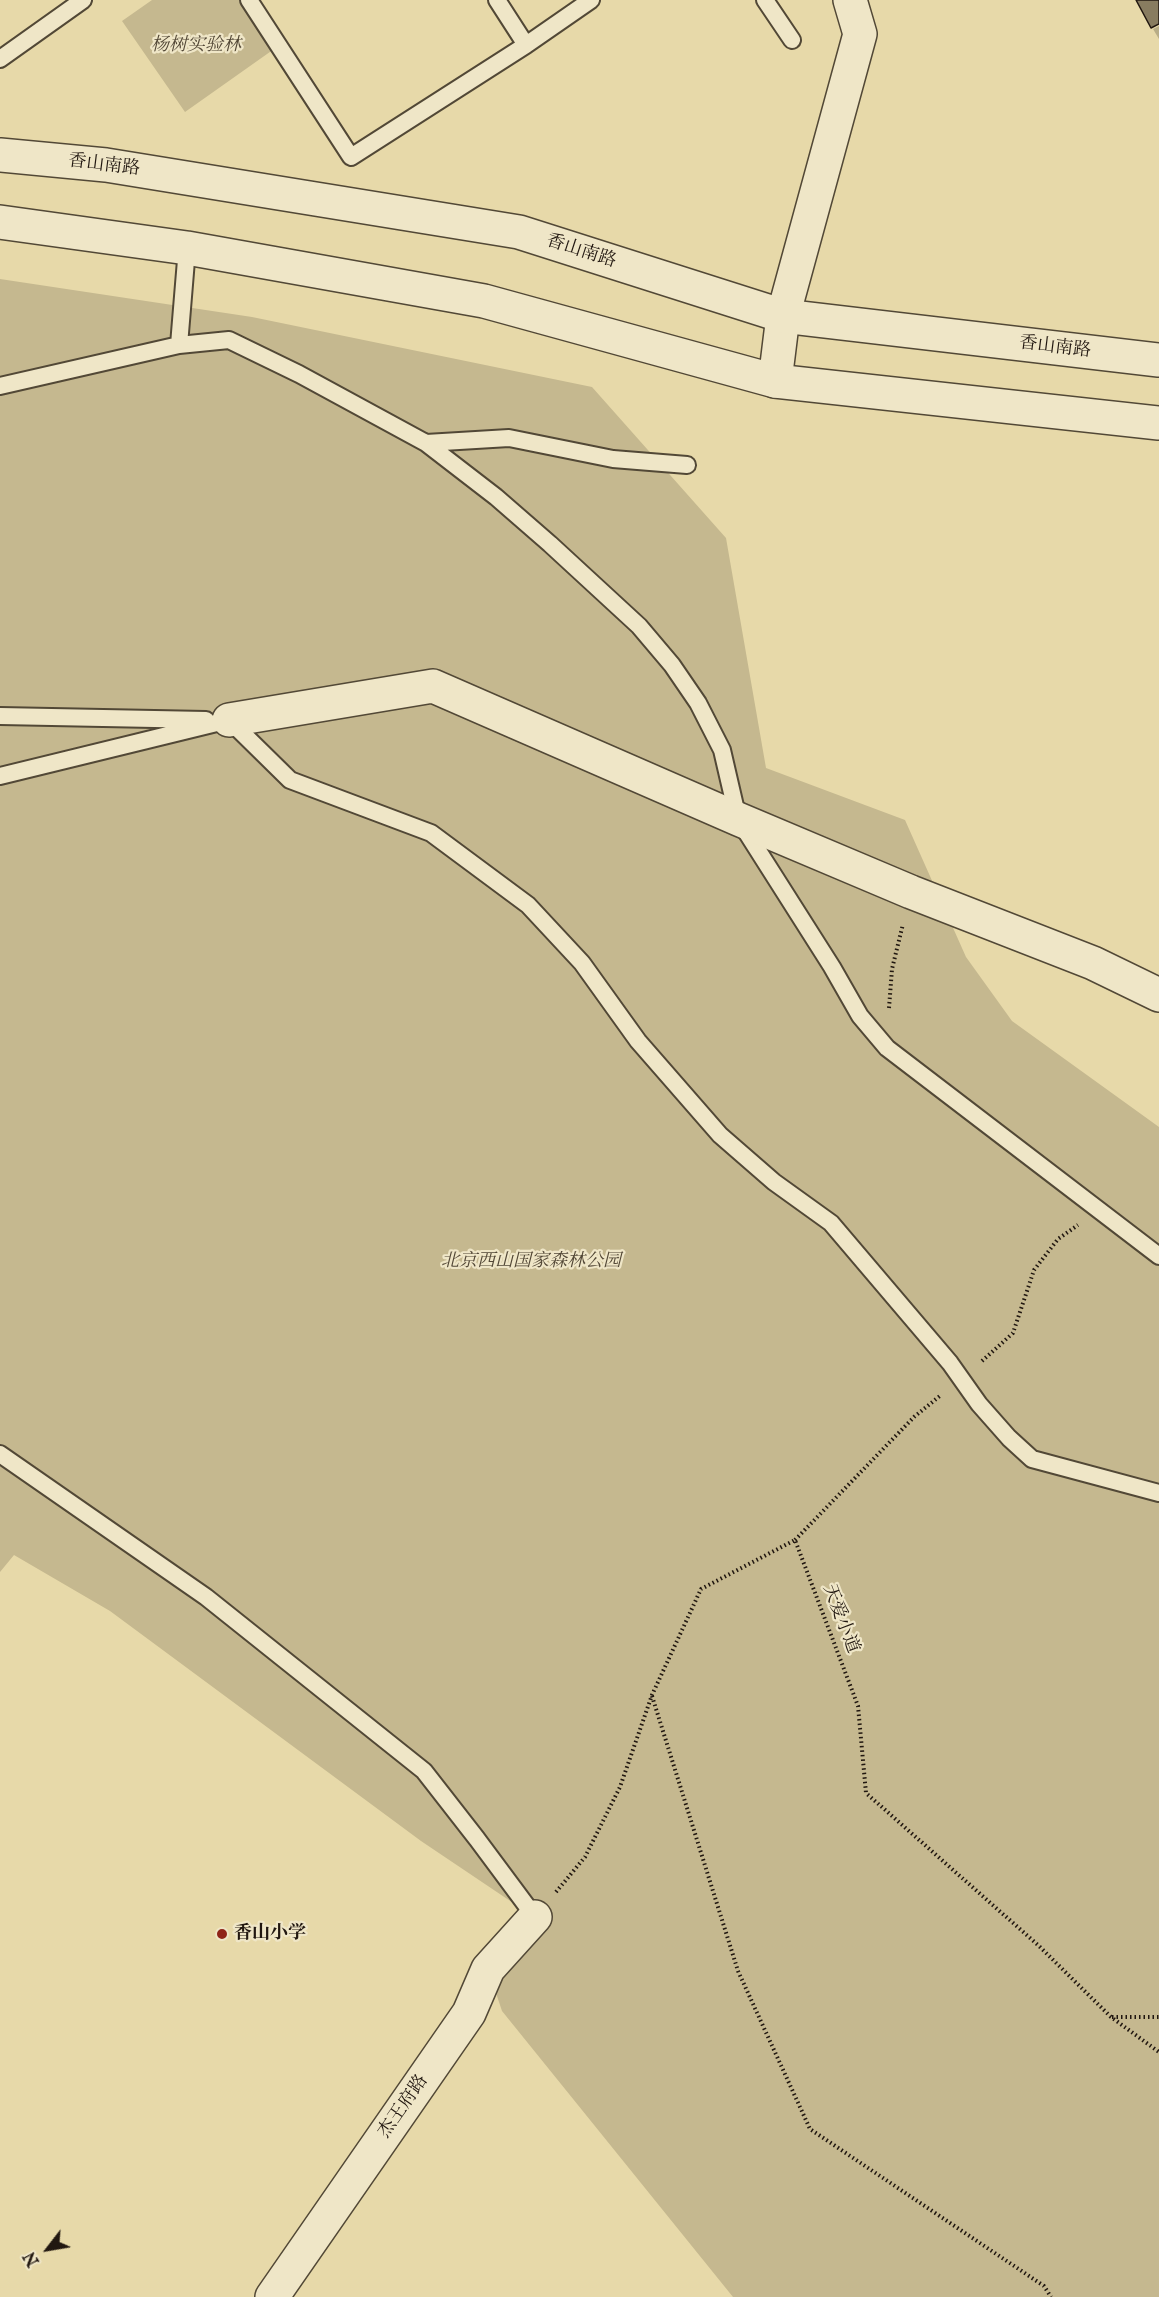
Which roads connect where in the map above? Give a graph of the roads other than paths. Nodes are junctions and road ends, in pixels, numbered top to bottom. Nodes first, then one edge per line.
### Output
1 (83, 0) edge
2 (249, 0) edge
3 (497, 0) edge
4 (591, 0) edge
5 (765, 0) edge
6 (850, 0) edge
7 (792, 40) dead end
8 (526, 45) junction
9 (0, 59) edge
10 (0, 154) edge
11 (0, 222) edge
12 (187, 248) junction
13 (783, 316) junction
14 (179, 345) junction
15 (1159, 360) edge
16 (775, 381) junction
17 (0, 386) edge
18 (1159, 423) edge
19 (426, 442) junction
20 (687, 465) dead end
21 (0, 716) edge
22 (229, 720) junction
23 (0, 776) edge
24 (738, 819) junction
25 (1159, 995) edge
26 (1159, 1256) edge
27 (0, 1454) edge
28 (1159, 1493) edge
29 (535, 1917) joint
30 (272, 2297) edge

1 - 9 lane
2 - 8 lane
3 - 8 lane
4 - 8 lane
5 - 7 lane
6 - 13 street
10 - 13 street, 香山南路
11 - 12 street
12 - 14 lane
12 - 16 street
13 - 15 street, 香山南路
13 - 16 street
14 - 17 lane
14 - 19 lane
16 - 18 street
19 - 20 lane
19 - 24 lane
21 - 22 lane
22 - 23 lane
22 - 24 street
22 - 28 lane
24 - 25 street
24 - 26 lane
27 - 29 lane
29 - 30 street, 杰王府路

